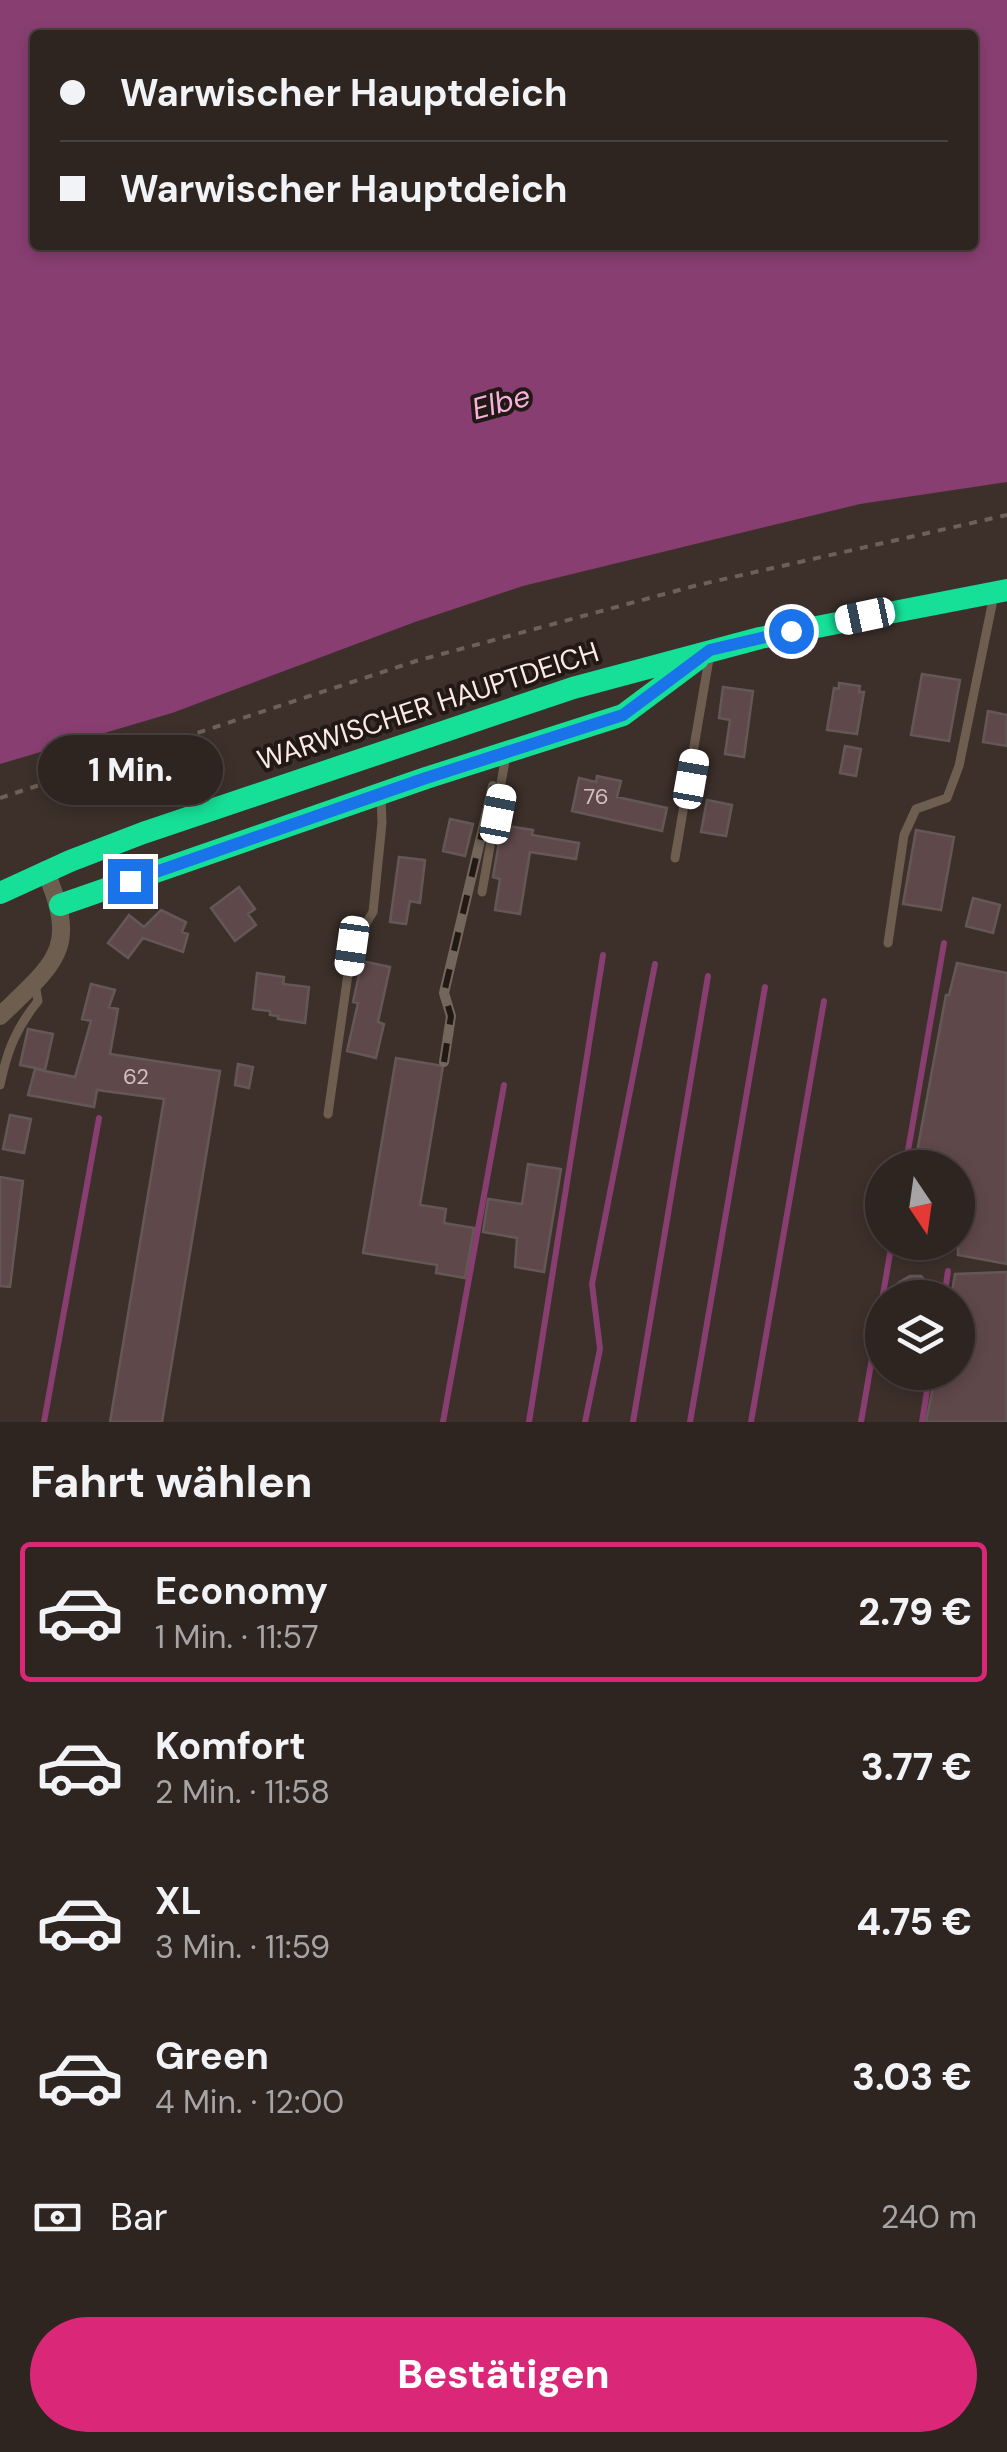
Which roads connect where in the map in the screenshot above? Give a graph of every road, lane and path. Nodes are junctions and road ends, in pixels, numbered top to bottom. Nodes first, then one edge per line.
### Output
1 (1007, 515) edge
2 (1001, 591) edge
3 (710, 650) junction
4 (506, 752) junction
5 (381, 793) junction
6 (0, 798) edge
7 (676, 858) dead end
8 (45, 870) junction
9 (482, 892) dead end
10 (0, 893) edge
11 (60, 905) junction
12 (888, 943) dead end
13 (34, 982) junction
14 (0, 1016) edge
15 (0, 1085) edge
16 (328, 1114) dead end

1 - 6 path
2 - 3 street, WARWISCHER HAUPTDEICH
2 - 12 lane
3 - 4 street, WARWISCHER HAUPTDEICH
3 - 7 lane
3 - 8 street, WARWISCHER HAUPTDEICH
4 - 5 street, WARWISCHER HAUPTDEICH
4 - 9 lane
5 - 11 street, WARWISCHER HAUPTDEICH
5 - 16 lane
8 - 10 street, WARWISCHER HAUPTDEICH
8 - 11 street
11 - 13 street
13 - 14 street
13 - 15 lane

